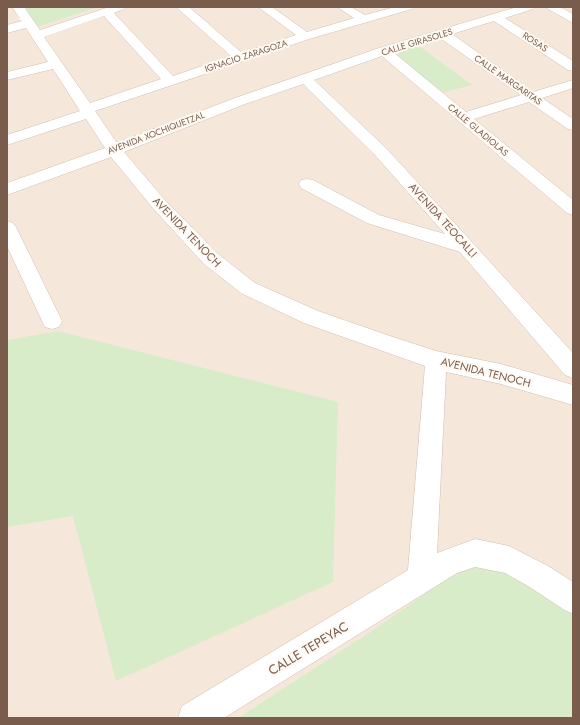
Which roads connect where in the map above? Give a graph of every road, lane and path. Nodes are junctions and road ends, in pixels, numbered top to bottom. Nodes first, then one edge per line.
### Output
1 (18, 7) edge
2 (120, 7) edge
3 (182, 7) edge
4 (264, 7) edge
5 (343, 7) edge
6 (408, 7) edge
7 (529, 7) edge
8 (552, 7) edge
9 (107, 12) junction
10 (497, 18) junction
11 (573, 19) edge
12 (365, 20) junction
13 (7, 29) edge
14 (34, 29) junction
15 (443, 34) junction
16 (305, 36) junction
17 (384, 51) junction
18 (240, 58) junction
19 (56, 64) junction
20 (573, 67) edge
21 (7, 76) edge
22 (306, 79) junction
23 (170, 81) junction
24 (573, 84) edge
25 (531, 97) junction
26 (87, 111) junction
27 (464, 117) junction
28 (573, 126) edge
29 (7, 140) edge
30 (114, 150) junction
31 (307, 184) dead end
32 (7, 189) edge
33 (573, 209) edge
34 (7, 227) edge
35 (467, 247) junction
36 (52, 321) dead end
37 (436, 360) junction
38 (573, 368) edge
39 (573, 395) edge
40 (422, 578) junction
41 (573, 599) edge
42 (194, 718) edge

1 - 14 street, AVENIDA TENOCH
2 - 9 street
3 - 18 street
4 - 16 street
5 - 12 street
6 - 12 street, IGNACIO ZARAGOZA
7 - 10 street, CALLE GIRASOLES
8 - 11 street
9 - 14 street
9 - 23 street
10 - 15 street, CALLE GIRASOLES
10 - 20 street, ROSAS
12 - 16 street, IGNACIO ZARAGOZA
13 - 14 street
14 - 19 street, AVENIDA TENOCH
15 - 17 street, CALLE GIRASOLES
15 - 25 street, CALLE MARGARITAS
16 - 18 street, IGNACIO ZARAGOZA
17 - 22 street, CALLE GIRASOLES
17 - 27 street, CALLE GLADIOLAS
18 - 23 street, IGNACIO ZARAGOZA
19 - 21 street
19 - 26 street, AVENIDA TENOCH
22 - 30 street, AVENIDA XOCHIQUETZAL
22 - 35 street, AVENIDA TEOCALLI
23 - 26 street, IGNACIO ZARAGOZA
24 - 25 street
25 - 27 street
25 - 28 street, CALLE MARGARITAS
26 - 29 street, IGNACIO ZARAGOZA
26 - 30 street, AVENIDA TENOCH
27 - 33 street, CALLE GLADIOLAS
30 - 32 street, AVENIDA XOCHIQUETZAL
30 - 37 street, AVENIDA TENOCH
31 - 35 street
34 - 36 street
35 - 38 street, AVENIDA TEOCALLI
37 - 39 street, AVENIDA TENOCH
37 - 40 street
40 - 41 street, CALLE TEPEYAC
40 - 42 street, CALLE TEPEYAC

